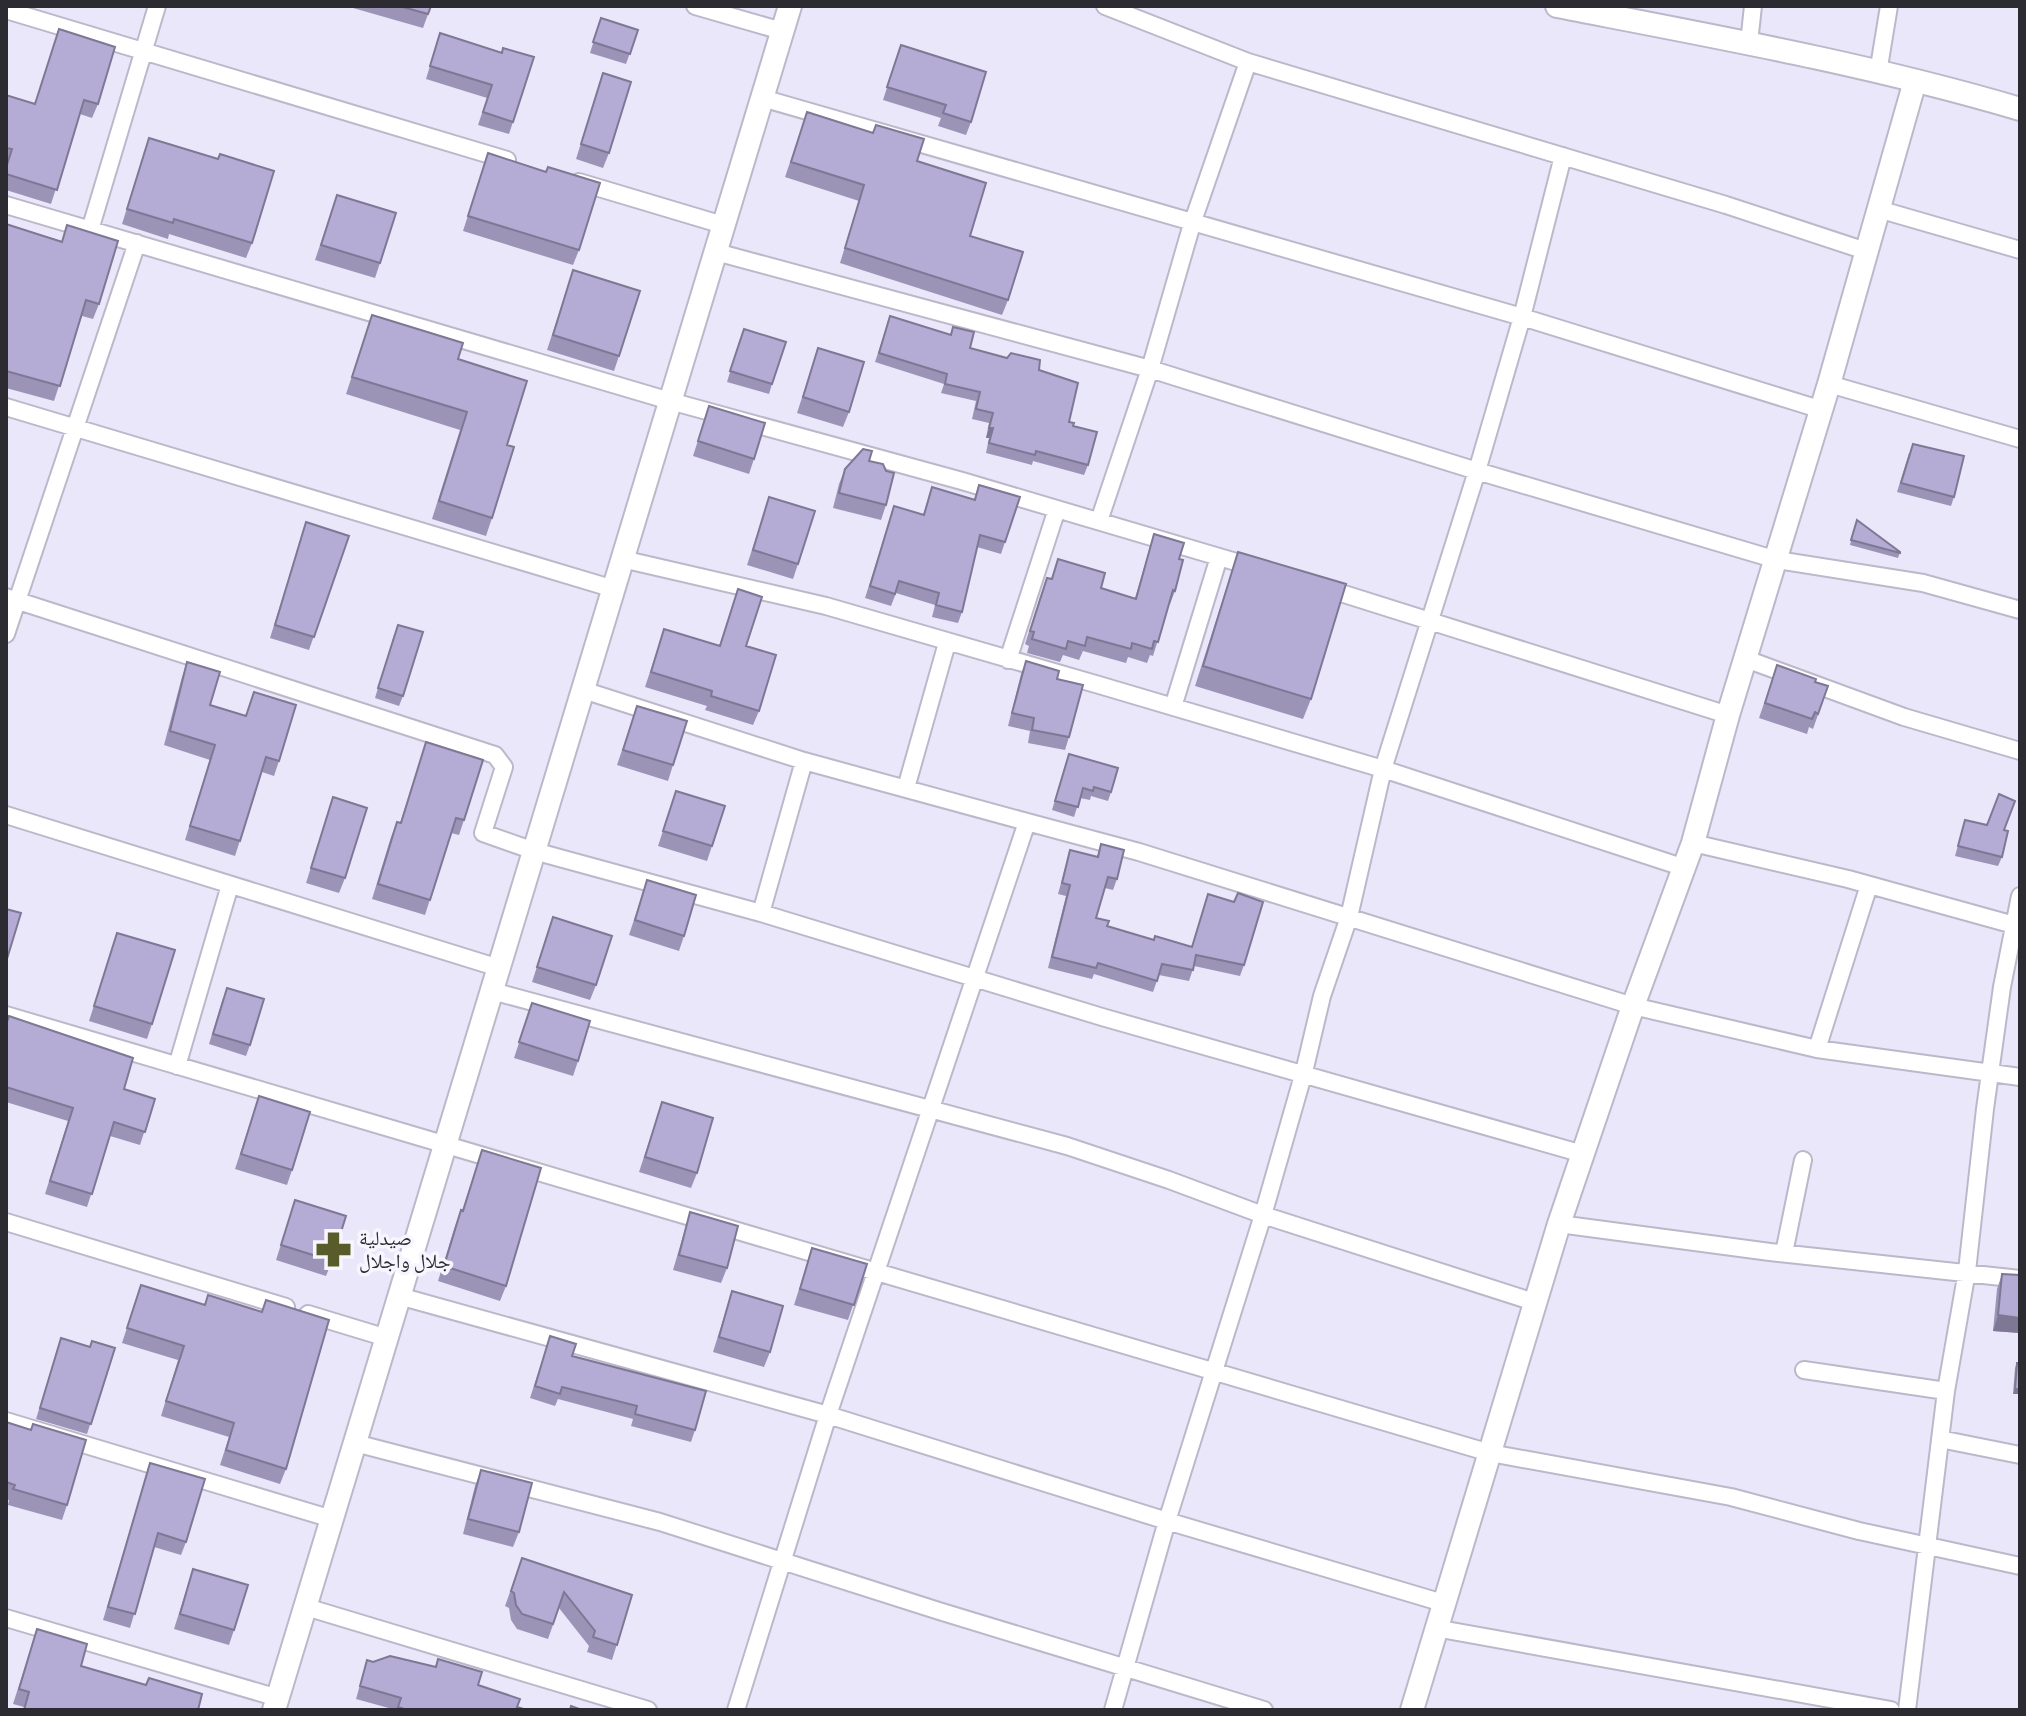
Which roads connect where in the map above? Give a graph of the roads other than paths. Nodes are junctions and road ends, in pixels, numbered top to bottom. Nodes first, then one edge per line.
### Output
1 (157, 6) edge
2 (695, 6) edge
3 (790, 6) edge
4 (1105, 6) edge
5 (1557, 6) edge
6 (1753, 6) edge
7 (1889, 6) edge
8 (6, 10) edge
9 (782, 31) junction
10 (1749, 43) junction
11 (144, 51) junction
12 (1248, 62) junction
13 (1878, 73) junction
14 (1915, 81) junction
15 (762, 98) junction
16 (2020, 109) edge
17 (1563, 156) junction
18 (525, 165) edge
19 (556, 175) edge
20 (6, 205) edge
21 (1878, 209) junction
22 (1192, 224) junction
23 (723, 225) junction
24 (90, 230) junction
25 (137, 243) junction
26 (2020, 250) edge
27 (1866, 251) junction
28 (716, 252) junction
29 (1522, 317) junction
30 (1150, 369) junction
31 (1829, 384) junction
32 (670, 401) junction
33 (6, 407) edge
34 (1819, 409) junction
35 (75, 428) junction
36 (2020, 439) edge
37 (1477, 471) junction
38 (1057, 509) junction
39 (1099, 521) junction
40 (1219, 557) junction
41 (622, 559) junction
42 (1777, 560) junction
43 (1264, 570) edge
44 (1309, 584) edge
45 (614, 589) junction
46 (12, 599) edge
47 (2020, 610) edge
48 (1430, 619) junction
49 (6, 634) edge
50 (947, 643) junction
51 (1746, 659) junction
52 (1008, 660) junction
53 (583, 690) junction
54 (1173, 707) junction
55 (1728, 715) junction
56 (2020, 751) edge
57 (804, 761) junction
58 (1383, 769) junction
59 (906, 788) junction
60 (6, 815) edge
61 (1027, 822) junction
62 (1693, 843) junction
63 (534, 851) junction
64 (1685, 868) junction
65 (230, 885) junction
66 (1869, 885) junction
67 (2020, 896) edge
68 (761, 913) junction
69 (1349, 917) junction
70 (2014, 925) junction
71 (499, 968) junction
72 (976, 978) junction
73 (492, 991) junction
74 (1633, 1006) junction
75 (6, 1015) edge
76 (1817, 1049) junction
77 (177, 1066) junction
78 (1304, 1072) junction
79 (1990, 1074) junction
80 (2020, 1077) edge
81 (932, 1111) junction
82 (445, 1146) junction
83 (1583, 1154) junction
84 (1803, 1160) dead end
85 (1263, 1215) junction
86 (6, 1222) edge
87 (1559, 1224) junction
88 (1784, 1253) junction
89 (877, 1271) junction
90 (1967, 1271) junction
91 (2020, 1279) edge
92 (399, 1296) junction
93 (1537, 1303) junction
94 (387, 1338) junction
95 (1213, 1369) junction
96 (1804, 1370) dead end
97 (1946, 1391) junction
98 (828, 1415) junction
99 (6, 1421) edge
100 (1940, 1439) junction
101 (355, 1443) junction
102 (1490, 1453) junction
103 (2020, 1455) edge
104 (332, 1519) junction
105 (1167, 1521) junction
106 (1927, 1545) junction
107 (782, 1561) junction
108 (2020, 1566) edge
109 (1443, 1603) junction
110 (306, 1607) junction
111 (6, 1618) edge
112 (1435, 1628) junction
113 (1125, 1667) junction
114 (276, 1704) edge
115 (626, 1707) edge
116 (648, 1710) edge
117 (736, 1710) edge
118 (1113, 1710) edge
119 (1264, 1710) edge
120 (1412, 1710) edge
121 (1891, 1710) edge
122 (1907, 1710) edge

1 - 11 street
2 - 9 street
3 - 9 street
4 - 12 street
5 - 10 street
6 - 10 street
7 - 13 street
8 - 11 street
9 - 15 street
10 - 13 street
11 - 18 street
11 - 24 street
12 - 17 street
12 - 22 street
13 - 14 street
14 - 16 street
14 - 21 street
15 - 22 street
15 - 23 street
17 - 27 street
17 - 29 street
19 - 23 street
20 - 24 street
21 - 26 street
21 - 27 street
22 - 29 street
22 - 30 street
23 - 28 street
24 - 25 street
25 - 32 street
25 - 35 street
27 - 31 street
28 - 30 street
28 - 32 street
29 - 34 street
29 - 37 street
30 - 37 street
30 - 39 street
31 - 34 street
31 - 36 street
32 - 38 street
32 - 41 street
33 - 35 street
34 - 42 street
35 - 45 street
35 - 46 street
37 - 42 street
37 - 48 street
38 - 39 street
38 - 52 street
39 - 40 street
40 - 43 street
40 - 54 street
41 - 45 street
41 - 50 street
42 - 47 street
42 - 51 street
44 - 48 street
45 - 53 street
46 - 49 street
46 - 63 street
48 - 55 street
48 - 58 street
50 - 52 street
50 - 59 street
51 - 55 street
51 - 56 street
52 - 54 street
53 - 57 street
53 - 63 street
54 - 58 street
55 - 62 street
57 - 59 street
57 - 68 street
58 - 64 street
58 - 69 street
59 - 61 street
60 - 65 street
61 - 69 street
61 - 72 street
62 - 64 street
62 - 66 street
63 - 68 street
63 - 71 street
64 - 74 street
65 - 71 street
65 - 77 street
66 - 70 street
66 - 76 street
67 - 70 street
68 - 72 street
69 - 74 street
69 - 78 street
70 - 79 street
71 - 73 street
72 - 78 street
72 - 81 street
73 - 81 street
73 - 82 street
74 - 76 street
74 - 83 street
75 - 77 street
76 - 79 street
77 - 82 street
78 - 83 street
78 - 85 street
79 - 80 street
79 - 90 street
81 - 85 street
81 - 89 street
82 - 89 street
82 - 92 street
83 - 87 street
84 - 88 street
85 - 93 street
85 - 95 street
86 - 94 street
87 - 88 street
87 - 93 street
88 - 90 street
89 - 95 street
89 - 98 street
90 - 91 street
90 - 97 street
92 - 94 street
92 - 98 street
93 - 102 street
94 - 101 street
95 - 102 street
95 - 105 street
96 - 97 street
97 - 100 street
98 - 105 street
98 - 107 street
99 - 104 street
100 - 103 street
100 - 106 street
101 - 104 street
101 - 107 street
102 - 106 street
102 - 109 street
104 - 110 street
105 - 109 street
105 - 113 street
106 - 108 street
106 - 122 street
107 - 113 street
107 - 117 street
109 - 112 street
110 - 114 street
110 - 115 street
111 - 114 street
112 - 120 street
112 - 121 street
113 - 118 street
113 - 119 street
115 - 116 street

